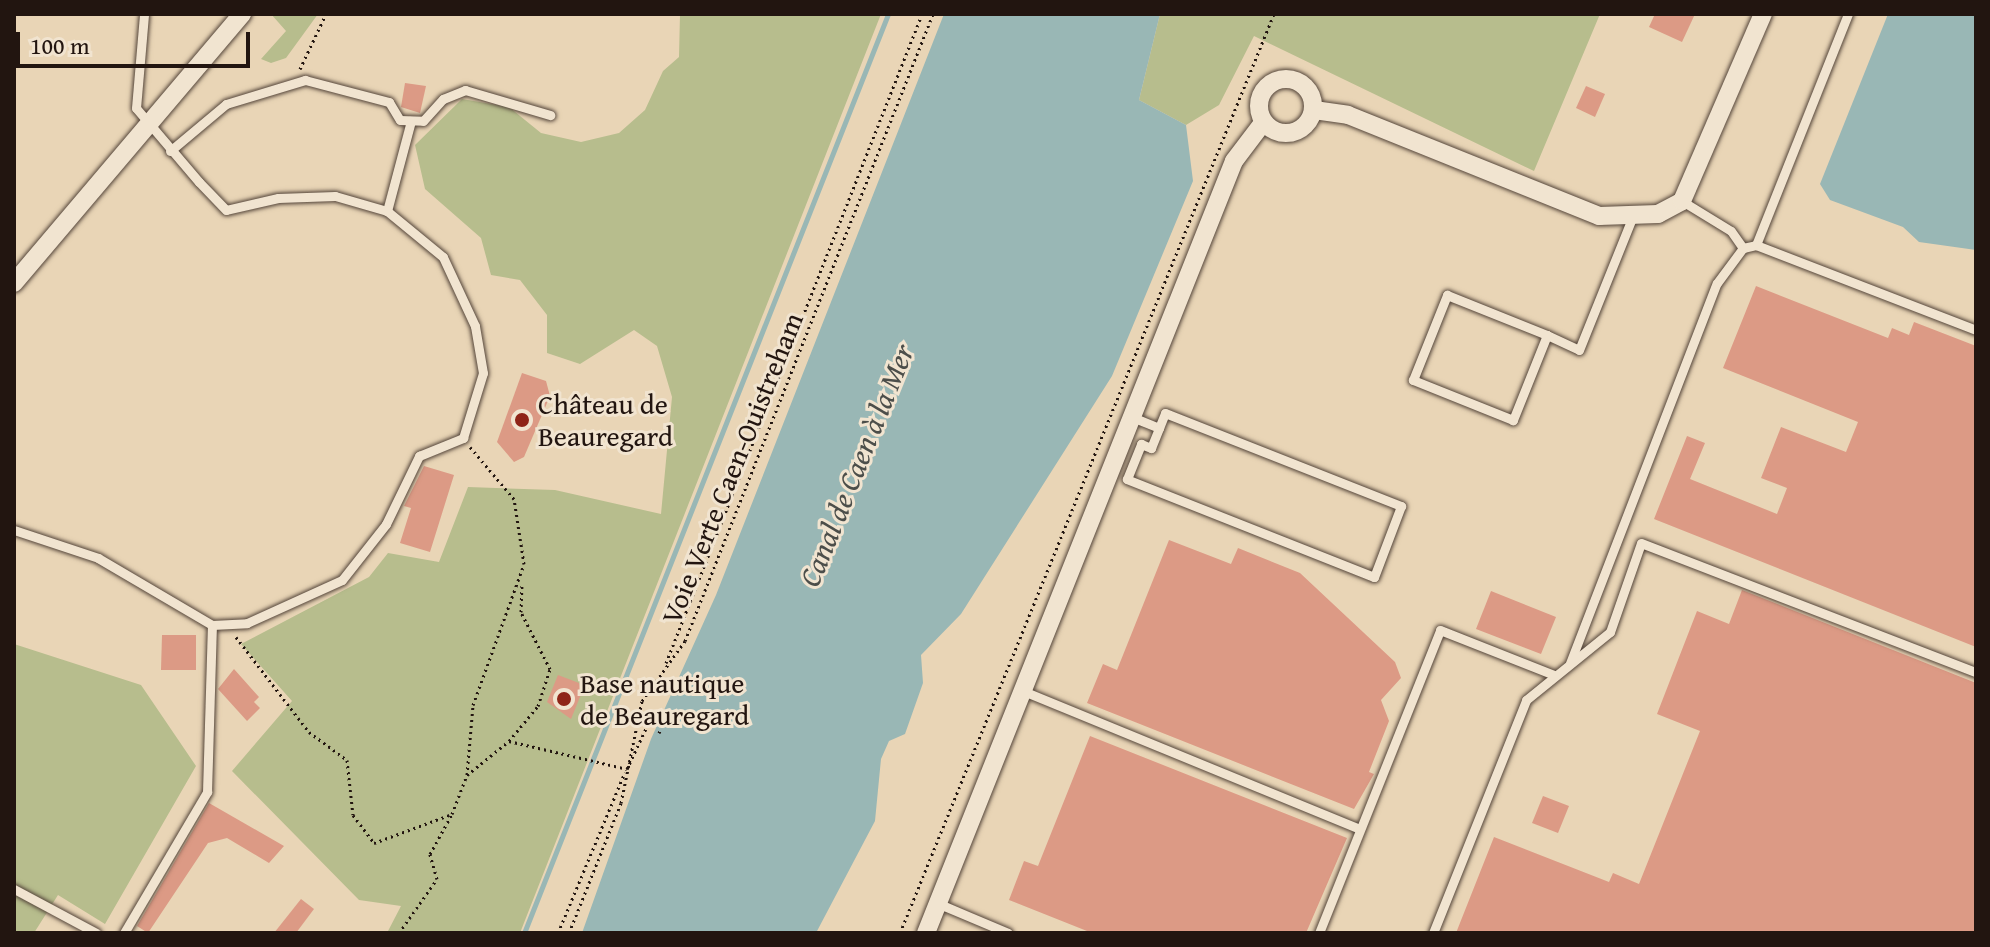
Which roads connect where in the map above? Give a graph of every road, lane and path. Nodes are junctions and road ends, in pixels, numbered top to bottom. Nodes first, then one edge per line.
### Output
1 (144, 14) edge
2 (242, 14) edge
3 (326, 14) edge
4 (922, 14) edge
5 (933, 14) edge
6 (1274, 14) edge
7 (1763, 14) edge
8 (1848, 14) edge
9 (297, 81) junction
10 (1314, 110) junction
11 (550, 115) dead end
12 (411, 121) junction
13 (1262, 124) junction
14 (151, 129) junction
15 (170, 151) junction
16 (1682, 201) junction
17 (387, 211) junction
18 (1633, 216) junction
19 (1756, 245) junction
20 (1743, 248) junction
21 (14, 283) edge
22 (1976, 330) edge
23 (1547, 335) junction
24 (1129, 415) junction
25 (1159, 428) junction
26 (463, 438) junction
27 (14, 530) edge
28 (522, 577) junction
29 (226, 624) junction
30 (212, 625) junction
31 (1570, 664) junction
32 (665, 666) junction
33 (1976, 672) edge
34 (1554, 675) junction
35 (1021, 690) junction
36 (666, 716) dead end
37 (663, 725) junction
38 (659, 733) dead end
39 (509, 741) junction
40 (627, 769) junction
41 (467, 775) junction
42 (452, 814) junction
43 (1360, 829) junction
44 (14, 889) edge
45 (937, 903) junction
46 (96, 933) edge
47 (124, 933) edge
48 (399, 933) edge
49 (558, 933) edge
50 (569, 933) edge
51 (900, 933) edge
52 (926, 933) edge
53 (1008, 933) edge
54 (1319, 933) edge
55 (1433, 933) edge

1 - 14 lane
2 - 14 street
3 - 9 path
4 - 32 path
5 - 32 path, Voie Verte Caen-Ouistreham
6 - 51 path
7 - 16 street
8 - 19 lane
9 - 12 lane
9 - 15 lane
10 - 13 street
10 - 13 street
10 - 18 street
11 - 12 lane
12 - 17 lane
13 - 24 street
14 - 15 lane
14 - 21 street
15 - 17 lane
16 - 18 street
16 - 20 lane
17 - 26 lane
18 - 23 lane
19 - 20 lane
19 - 22 lane
20 - 31 lane
23 - 23 lane
24 - 25 lane
24 - 35 street
25 - 25 lane
26 - 28 path
26 - 29 lane
27 - 30 lane
28 - 39 path
28 - 41 path
29 - 30 lane
29 - 42 path
30 - 47 lane
31 - 33 lane
31 - 34 lane
32 - 40 path, Voie Verte Caen-Ouistreham
34 - 43 lane
34 - 55 lane
35 - 43 lane
35 - 45 street
36 - 37 path
37 - 38 path
37 - 40 path
39 - 40 path
39 - 41 path
40 - 49 path
40 - 50 path, Voie Verte Caen-Ouistreham
41 - 42 path
42 - 48 path
43 - 54 lane
44 - 46 lane
45 - 52 street
45 - 53 lane

